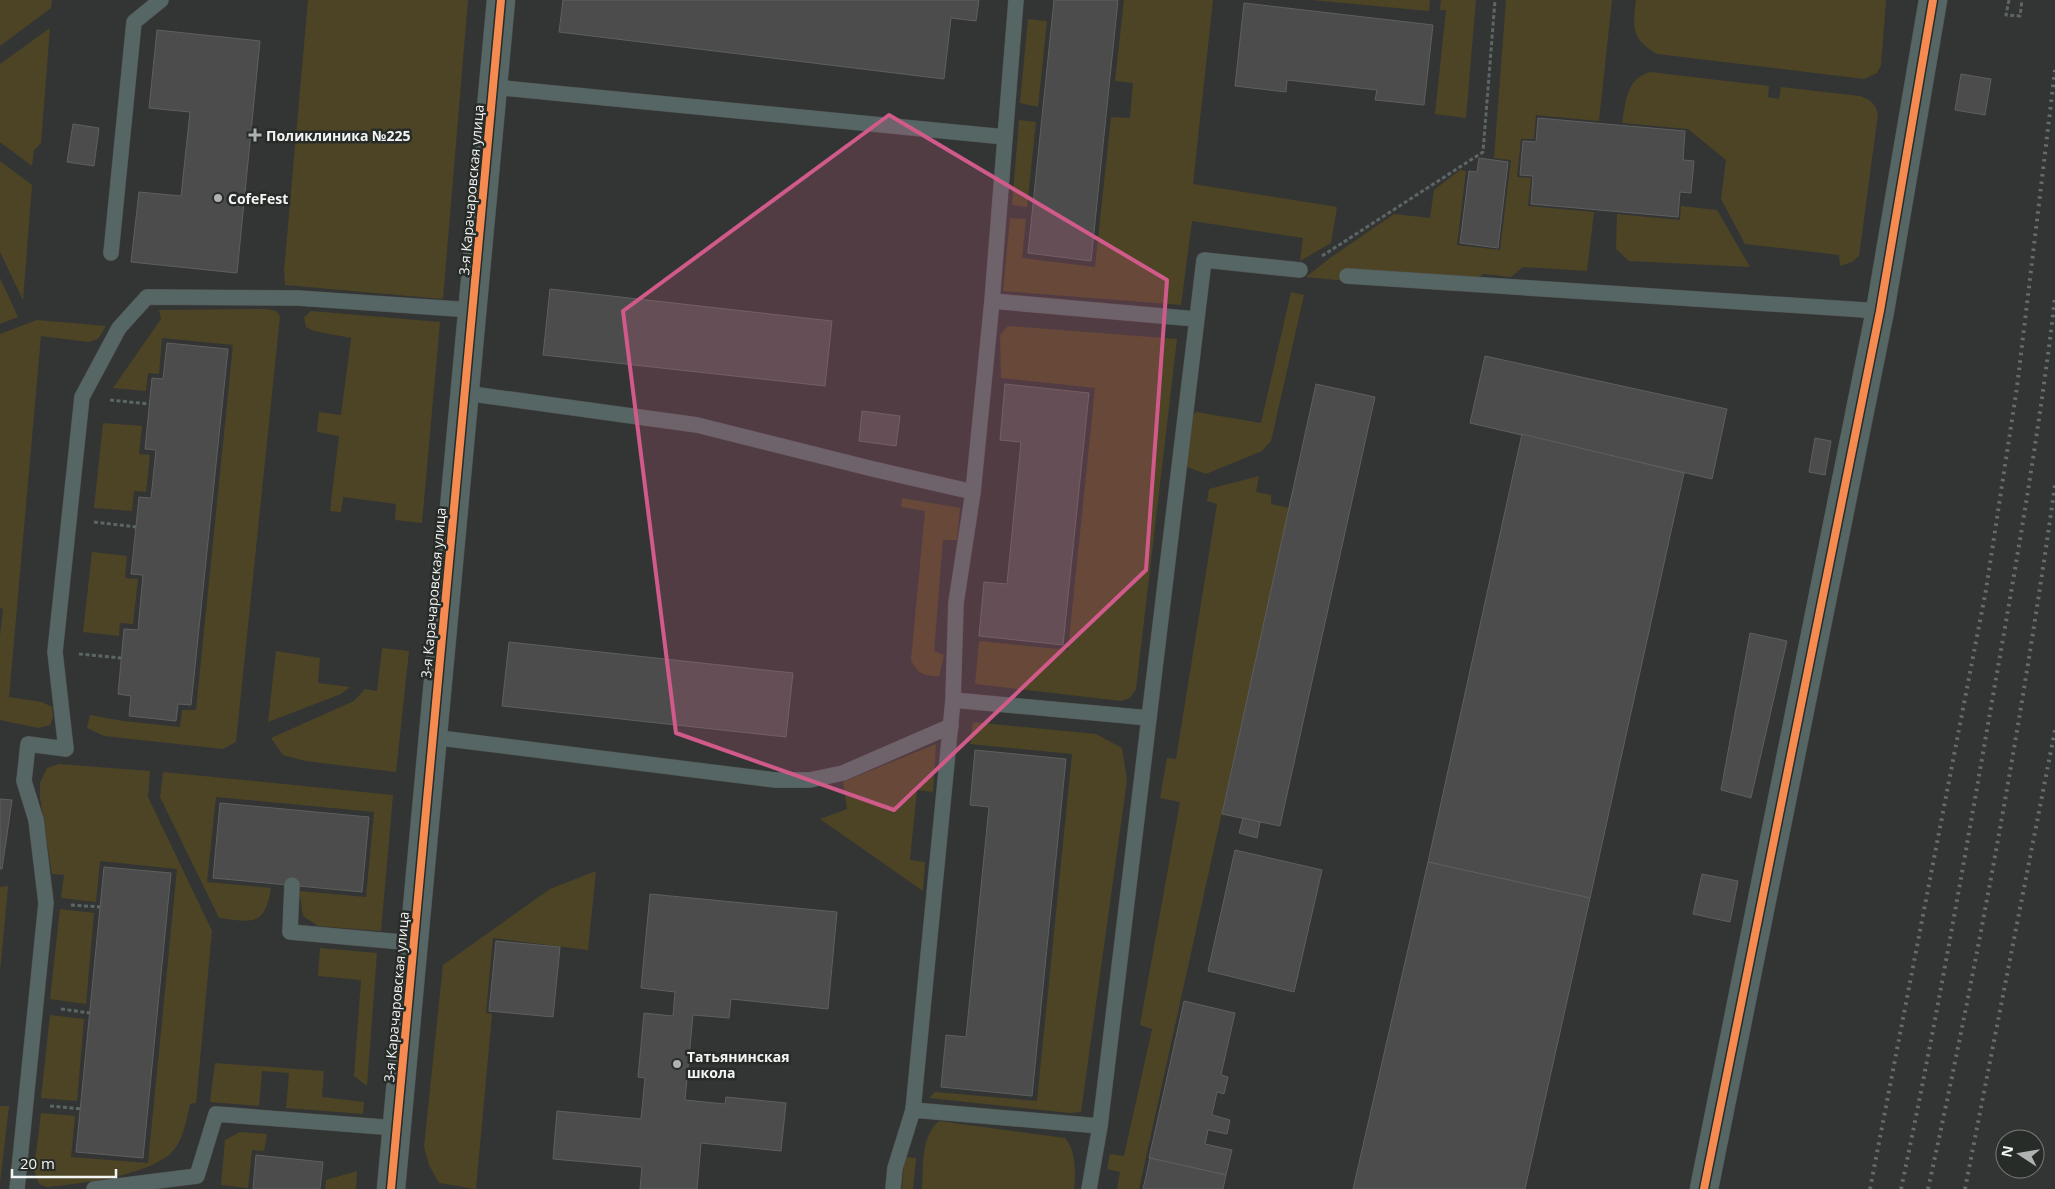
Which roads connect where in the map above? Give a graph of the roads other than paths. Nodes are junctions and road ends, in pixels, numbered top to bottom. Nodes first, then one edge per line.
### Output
1 (162, 0) edge
2 (501, 0) edge
3 (1016, 0) edge
4 (1933, 0) edge
5 (493, 86) junction
6 (1006, 136) junction
7 (111, 253) dead end
8 (1300, 270) road end
9 (1347, 276) dead end
10 (992, 301) junction
11 (472, 310) junction
12 (1880, 311) junction
13 (1196, 319) junction
14 (465, 393) junction
15 (973, 492) junction
16 (953, 700) junction
17 (1148, 718) junction
18 (951, 726) junction
19 (432, 736) junction
20 (292, 885) dead end
21 (413, 943) junction
22 (913, 1110) junction
23 (1100, 1126) junction
24 (396, 1128) junction
25 (197, 1182) edge
26 (17, 1189) edge
27 (94, 1189) edge
28 (390, 1189) edge
29 (893, 1189) edge
30 (1089, 1189) edge
31 (1704, 1189) edge

1 - 7 lane
2 - 5 street, 3-я Карачаровская улица
3 - 6 lane
4 - 12 street
5 - 6 lane
5 - 11 street, 3-я Карачаровская улица
6 - 10 lane
8 - 13 lane
9 - 12 lane
10 - 13 lane
10 - 15 lane
11 - 14 street, 3-я Карачаровская улица
11 - 26 lane
12 - 31 street
13 - 17 lane
14 - 15 lane
14 - 19 street, 3-я Карачаровская улица
15 - 16 lane
16 - 17 lane
16 - 18 lane
17 - 23 lane
18 - 19 lane
18 - 22 lane
19 - 21 street, 3-я Карачаровская улица
20 - 21 lane
21 - 24 street, 3-я Карачаровская улица
22 - 23 lane
22 - 29 lane
23 - 30 lane
24 - 25 lane
24 - 28 street, 3-я Карачаровская улица
25 - 27 lane

